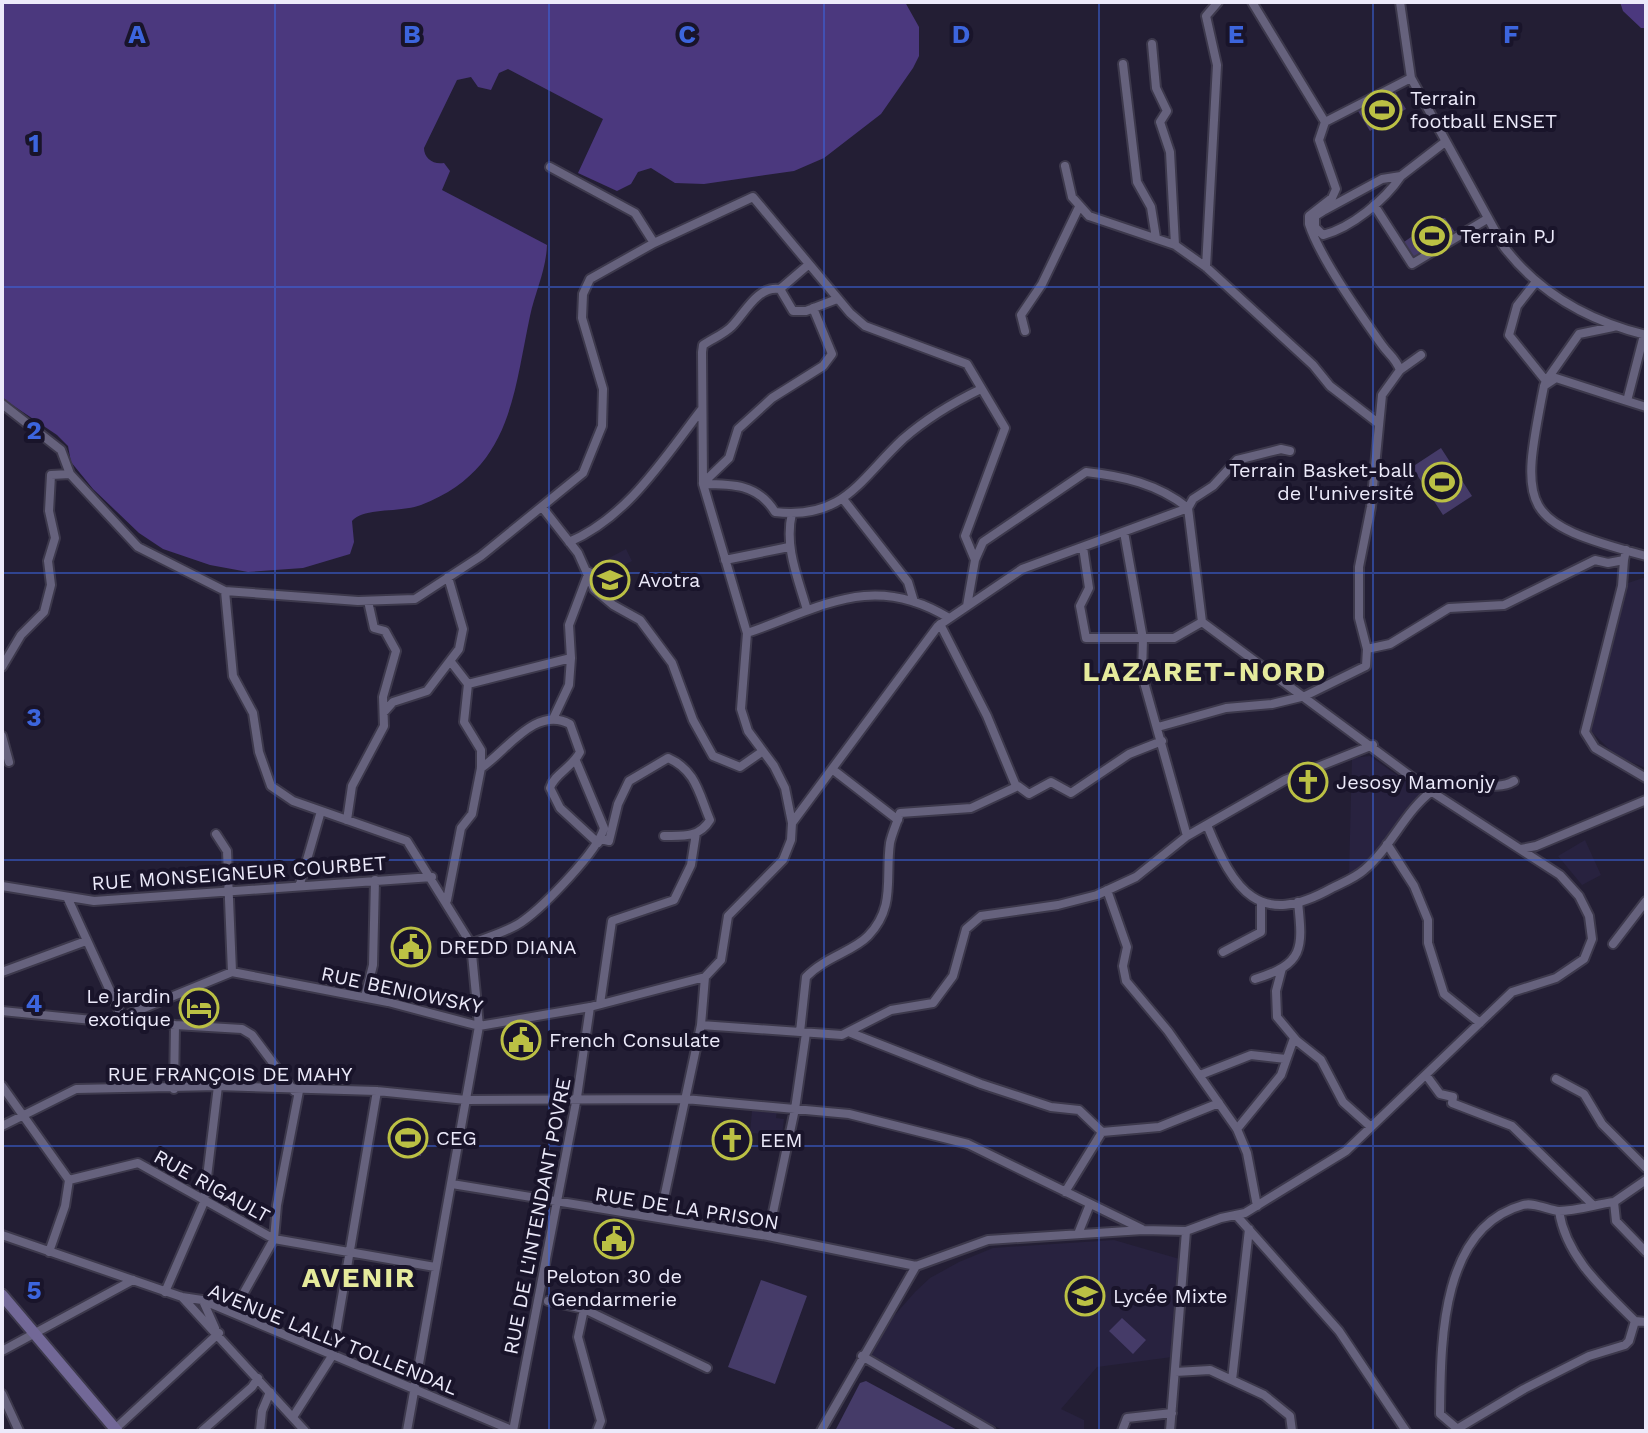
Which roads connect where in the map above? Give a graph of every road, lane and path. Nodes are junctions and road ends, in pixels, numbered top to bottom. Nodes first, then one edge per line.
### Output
1 (1218, 2) edge
2 (1252, 2) edge
3 (1400, 2) edge
4 (1152, 44) dead end
5 (1123, 64) dead end
6 (1411, 78) junction
7 (1325, 122) junction
8 (1445, 142) junction
9 (1065, 166) dead end
10 (550, 167) dead end
11 (1401, 176) junction
12 (1374, 205) junction
13 (1079, 207) junction
14 (1487, 219) junction
15 (1156, 238) junction
16 (654, 243) junction
17 (1175, 245) junction
18 (808, 265) junction
19 (1206, 267) junction
20 (1535, 283) junction
21 (780, 289) junction
22 (837, 299) junction
23 (813, 308) junction
24 (1614, 327) junction
25 (1025, 331) dead end
26 (1645, 335) edge
27 (1421, 355) dead end
28 (1400, 370) junction
29 (1545, 384) junction
30 (981, 389) junction
31 (1627, 401) junction
32 (2, 404) edge
33 (1646, 407) edge
34 (702, 409) junction
35 (1378, 423) junction
36 (1290, 451) dead end
37 (70, 474) junction
38 (703, 484) junction
39 (843, 499) junction
40 (542, 507) junction
41 (1188, 508) junction
42 (792, 513) junction
43 (1124, 532) junction
44 (569, 542) junction
45 (789, 547) junction
46 (1083, 547) junction
47 (1625, 555) junction
48 (1646, 556) edge
49 (725, 560) junction
50 (975, 560) junction
51 (589, 572) junction
52 (448, 577) junction
53 (225, 591) junction
54 (368, 601) junction
55 (914, 602) junction
56 (967, 606) junction
57 (807, 610) junction
58 (949, 618) junction
59 (1202, 622) junction
60 (940, 624) junction
61 (747, 633) junction
62 (1143, 639) junction
63 (1367, 649) junction
64 (571, 658) junction
65 (451, 662) junction
66 (2, 667) edge
67 (468, 684) junction
68 (1305, 696) junction
69 (385, 711) junction
70 (553, 719) junction
71 (1158, 727) junction
72 (2, 736) edge
73 (1162, 741) junction
74 (1373, 745) junction
75 (763, 751) junction
76 (576, 761) junction
77 (9, 762) dead end
78 (481, 768) junction
79 (832, 769) junction
80 (1646, 778) edge
81 (1514, 781) dead end
82 (1016, 786) junction
83 (1432, 792) junction
84 (1646, 800) edge
85 (321, 811) junction
86 (347, 820) junction
87 (898, 820) junction
88 (792, 823) junction
89 (1207, 825) junction
90 (696, 833) junction
91 (216, 834) dead end
92 (664, 836) dead end
93 (1187, 836) junction
94 (600, 841) junction
95 (1387, 844) junction
96 (1520, 849) junction
97 (432, 877) junction
98 (375, 880) junction
99 (300, 884) junction
100 (2, 886) edge
101 (1107, 890) junction
102 (227, 892) junction
103 (68, 899) junction
104 (447, 901) junction
105 (1646, 901) edge
106 (1261, 902) junction
107 (1298, 902) junction
108 (86, 941) junction
109 (471, 944) junction
110 (1613, 944) dead end
111 (1223, 952) dead end
112 (1282, 968) junction
113 (2, 972) edge
114 (232, 972) junction
115 (705, 977) junction
116 (1255, 979) dead end
117 (365, 997) junction
118 (600, 1004) junction
119 (590, 1007) junction
120 (2, 1011) edge
121 (122, 1017) junction
122 (1480, 1023) junction
123 (175, 1025) junction
124 (701, 1025) junction
125 (479, 1026) junction
126 (803, 1033) junction
127 (851, 1033) junction
128 (1294, 1038) junction
129 (1286, 1059) junction
130 (1200, 1075) junction
131 (1426, 1075) junction
132 (1556, 1079) dead end
133 (2, 1086) edge
134 (218, 1086) junction
135 (174, 1089) junction
136 (296, 1091) junction
137 (377, 1091) junction
138 (577, 1097) junction
139 (685, 1099) junction
140 (466, 1100) junction
141 (1219, 1103) junction
142 (795, 1109) junction
143 (22, 1114) junction
144 (2, 1126) edge
145 (1371, 1127) junction
146 (1237, 1129) junction
147 (1102, 1132) junction
148 (1646, 1168) edge
149 (69, 1180) junction
150 (1646, 1180) edge
151 (452, 1184) junction
152 (1065, 1192) junction
153 (204, 1202) junction
154 (1614, 1202) junction
155 (555, 1203) junction
156 (1090, 1204) junction
157 (1593, 1205) junction
158 (1257, 1206) junction
159 (1559, 1211) junction
160 (1110, 1213) junction
161 (1236, 1215) junction
162 (660, 1217) junction
163 (1249, 1229) junction
164 (1143, 1230) junction
165 (1186, 1231) junction
166 (1102, 1232) junction
167 (1078, 1234) junction
168 (2, 1235) edge
169 (768, 1236) junction
170 (274, 1239) junction
171 (49, 1252) junction
172 (351, 1252) junction
173 (1646, 1252) edge
174 (916, 1266) junction
175 (435, 1267) junction
176 (133, 1280) junction
177 (165, 1292) junction
178 (2, 1295) edge
179 (182, 1297) junction
180 (202, 1300) junction
181 (548, 1301) dead end
182 (584, 1309) junction
183 (232, 1312) junction
184 (198, 1313) junction
185 (209, 1314) junction
186 (1635, 1321) junction
187 (1646, 1322) edge
188 (217, 1332) junction
189 (35, 1334) junction
190 (2, 1351) edge
191 (332, 1356) junction
192 (862, 1356) junction
193 (707, 1368) dead end
194 (1175, 1372) junction
195 (258, 1378) junction
196 (1232, 1380) junction
197 (415, 1390) junction
198 (270, 1392) junction
199 (2, 1394) edge
200 (1172, 1413) junction
201 (293, 1417) junction
202 (116, 1430) edge
203 (1459, 1430) edge
204 (19, 1431) edge
205 (202, 1431) edge
206 (260, 1431) edge
207 (305, 1431) edge
208 (407, 1431) edge
209 (514, 1431) edge
210 (597, 1431) edge
211 (821, 1431) edge
212 (991, 1431) edge
213 (1122, 1431) edge
214 (1170, 1431) edge
215 (1292, 1431) edge
216 (1406, 1431) edge

1 - 19 street
2 - 7 street
3 - 6 street
4 - 17 street
5 - 15 street
6 - 7 street
6 - 8 street
7 - 28 street
8 - 11 street
8 - 14 street
9 - 13 street
10 - 16 street
11 - 12 street
11 - 12 street
12 - 14 street
13 - 15 street
13 - 25 street
14 - 20 street
15 - 17 street
16 - 18 street
16 - 40 street
17 - 19 street
18 - 21 street
18 - 22 street
19 - 35 street
20 - 24 street
20 - 29 street
21 - 23 street
21 - 34 street
22 - 23 street
22 - 30 street
23 - 38 street
24 - 26 street
24 - 29 street
26 - 31 street
27 - 28 street
28 - 35 street
29 - 31 street
29 - 47 street
30 - 39 street
30 - 50 street
31 - 33 street
32 - 37 street
34 - 38 street
34 - 44 street
35 - 63 street
36 - 41 street
37 - 53 street
37 - 66 street
38 - 42 street
38 - 49 street
39 - 42 street
39 - 55 street
40 - 44 street
40 - 52 street
41 - 43 street
41 - 50 street
41 - 59 street
42 - 45 street
43 - 46 street
43 - 62 street
44 - 51 street
45 - 49 street
45 - 57 street
46 - 56 street
46 - 62 street
47 - 48 street
47 - 63 street
47 - 80 street
49 - 61 street
50 - 56 street
51 - 64 street
51 - 75 street
52 - 54 street
52 - 65 street
53 - 54 street
53 - 85 street
54 - 69 street
55 - 57 street
55 - 58 street
56 - 58 street
57 - 61 street
58 - 60 street
59 - 62 street
59 - 68 street
60 - 79 street
60 - 82 street
61 - 75 street
62 - 71 street
63 - 68 street
64 - 67 street
64 - 70 street
65 - 67 street
65 - 69 street
67 - 78 street
68 - 71 street
68 - 74 street
69 - 86 street
70 - 76 street
70 - 78 street
71 - 73 street
72 - 77 street
73 - 82 street
73 - 93 street
74 - 83 street
74 - 89 street
75 - 88 street
76 - 94 street
76 - 94 street
78 - 104 street
79 - 87 street
79 - 88 street
81 - 83 street
82 - 87 street
83 - 95 street
83 - 96 street
84 - 96 street
85 - 86 street
85 - 99 street
86 - 97 street
87 - 126 street
88 - 115 street
89 - 93 street
89 - 106 street
90 - 92 street
90 - 94 street
90 - 118 street
91 - 102 street
93 - 101 street
94 - 109 street
95 - 107 street
95 - 122 street
96 - 122 street
97 - 98 street, RUE MONSEIGNEUR COURBET
97 - 104 street
98 - 99 street, RUE MONSEIGNEUR COURBET
98 - 117 street
99 - 102 street, RUE MONSEIGNEUR COURBET
100 - 103 street, RUE MONSEIGNEUR COURBET
101 - 127 street
101 - 130 street
102 - 103 street, RUE MONSEIGNEUR COURBET
102 - 114 street
103 - 108 street
104 - 109 street
105 - 110 street
106 - 107 street
106 - 111 street
107 - 112 street
108 - 113 street
108 - 121 street
109 - 125 street
112 - 116 street
112 - 128 street
114 - 117 street, RUE BENIOWSKY
114 - 121 street
115 - 118 street, RUE BENIOWSKY
115 - 124 street
117 - 125 street, RUE BENIOWSKY
118 - 119 street, RUE BENIOWSKY
119 - 125 street, RUE BENIOWSKY
119 - 138 street, RUE DE L'INTENDANT POVRE
120 - 121 street
121 - 123 street
122 - 131 street
123 - 135 street
123 - 136 street
124 - 126 street
124 - 139 street
125 - 140 street
126 - 127 street
126 - 142 street
127 - 147 street
128 - 129 street
128 - 145 street
129 - 130 street
129 - 146 street
130 - 141 street
131 - 145 street
131 - 157 street
132 - 148 street
133 - 143 street
134 - 135 street, RUE FRANÇOIS DE MAHY
134 - 136 street, RUE FRANÇOIS DE MAHY
134 - 153 street
135 - 143 street, RUE FRANÇOIS DE MAHY
136 - 137 street, RUE FRANÇOIS DE MAHY
136 - 170 street
137 - 140 street, RUE FRANÇOIS DE MAHY
137 - 172 street
138 - 139 street, RUE FRANÇOIS DE MAHY
138 - 140 street, RUE FRANÇOIS DE MAHY
138 - 155 street, RUE DE L'INTENDANT POVRE
139 - 142 street, RUE FRANÇOIS DE MAHY
139 - 162 street
140 - 151 street
141 - 146 street
141 - 147 street
142 - 152 street, RUE FRANÇOIS DE MAHY
142 - 169 street
143 - 144 street, RUE FRANÇOIS DE MAHY
143 - 149 street
145 - 158 street
146 - 158 street
147 - 152 street
149 - 153 street, RUE RIGAULT
149 - 171 street
150 - 154 street
151 - 155 street, RUE DE LA PRISON
151 - 175 street
152 - 156 street, RUE FRANÇOIS DE MAHY
153 - 170 street, RUE RIGAULT
153 - 177 street
154 - 157 street
154 - 173 street
155 - 162 street, RUE DE LA PRISON
155 - 209 street, RUE DE L'INTENDANT POVRE
156 - 160 street, RUE FRANÇOIS DE MAHY
156 - 167 street
157 - 159 street
158 - 161 street
159 - 186 street
159 - 203 street
160 - 164 street, RUE FRANÇOIS DE MAHY
160 - 166 street
161 - 163 street
161 - 165 street
162 - 169 street, RUE DE LA PRISON
163 - 196 street
163 - 216 street
164 - 165 street
164 - 166 street
165 - 194 street
166 - 167 street
167 - 174 street
168 - 171 street, AVENUE LALLY TOLLENDAL
169 - 174 street, RUE DE LA PRISON
170 - 172 street, RUE RIGAULT
170 - 183 street
171 - 176 street, AVENUE LALLY TOLLENDAL
172 - 175 street, RUE RIGAULT
172 - 191 street
174 - 192 street
175 - 197 street
176 - 177 street, AVENUE LALLY TOLLENDAL
176 - 189 street
177 - 179 street, AVENUE LALLY TOLLENDAL
178 - 189 main road
179 - 180 street, AVENUE LALLY TOLLENDAL
179 - 184 street
180 - 183 street, AVENUE LALLY TOLLENDAL
180 - 185 street
181 - 182 street
182 - 193 street
182 - 210 street
183 - 185 street
183 - 191 street, AVENUE LALLY TOLLENDAL
184 - 185 street
184 - 188 street
185 - 188 street
186 - 187 street
186 - 203 street
188 - 195 street
188 - 202 street
189 - 190 street
189 - 202 main road
191 - 197 street, AVENUE LALLY TOLLENDAL
191 - 201 street
192 - 211 street
192 - 212 street
194 - 196 street
194 - 200 street
195 - 198 street
195 - 205 street
196 - 215 street
197 - 208 street
197 - 209 street, AVENUE LALLY TOLLENDAL
198 - 201 street
198 - 206 street
199 - 204 street
200 - 213 street
200 - 214 street
201 - 207 street

